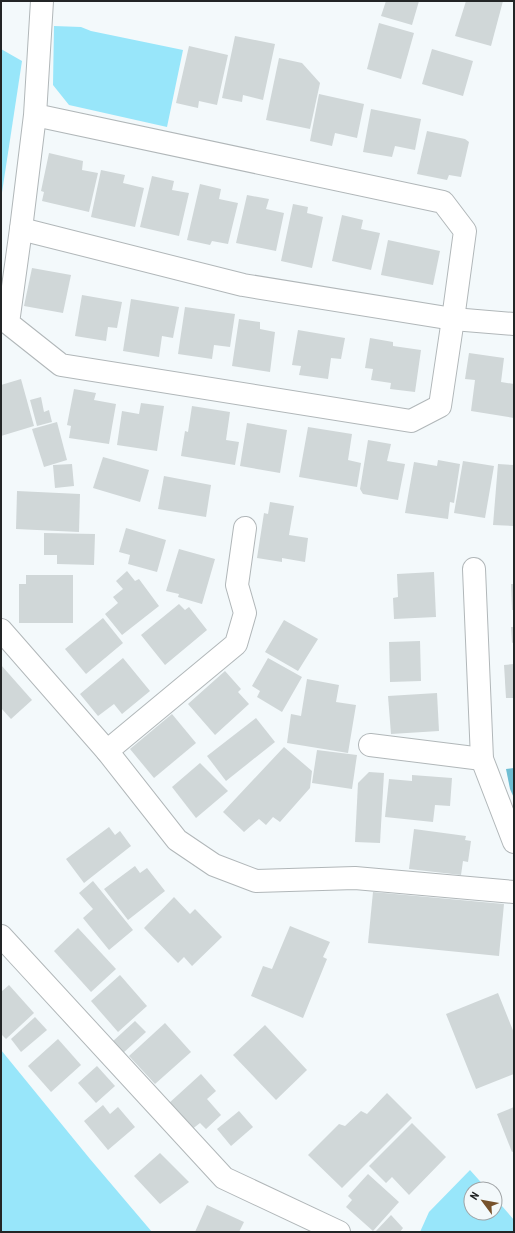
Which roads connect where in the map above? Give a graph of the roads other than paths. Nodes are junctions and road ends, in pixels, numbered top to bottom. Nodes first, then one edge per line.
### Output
1 (42, 1) edge
2 (34, 115) junction
3 (21, 229) junction
4 (453, 319) junction
5 (514, 324) edge
6 (245, 528) dead end
7 (474, 569) dead end
8 (1, 630) edge
9 (370, 746) dead end
10 (107, 751) junction
11 (482, 759) junction
12 (514, 842) edge
13 (514, 892) edge
14 (1, 936) edge
15 (339, 1232) edge

1 - 2 street
2 - 3 street
2 - 4 street
3 - 4 street
3 - 4 street
4 - 5 street
6 - 10 street
7 - 11 street
8 - 10 street
9 - 11 street
10 - 13 street
11 - 12 street
14 - 15 street

